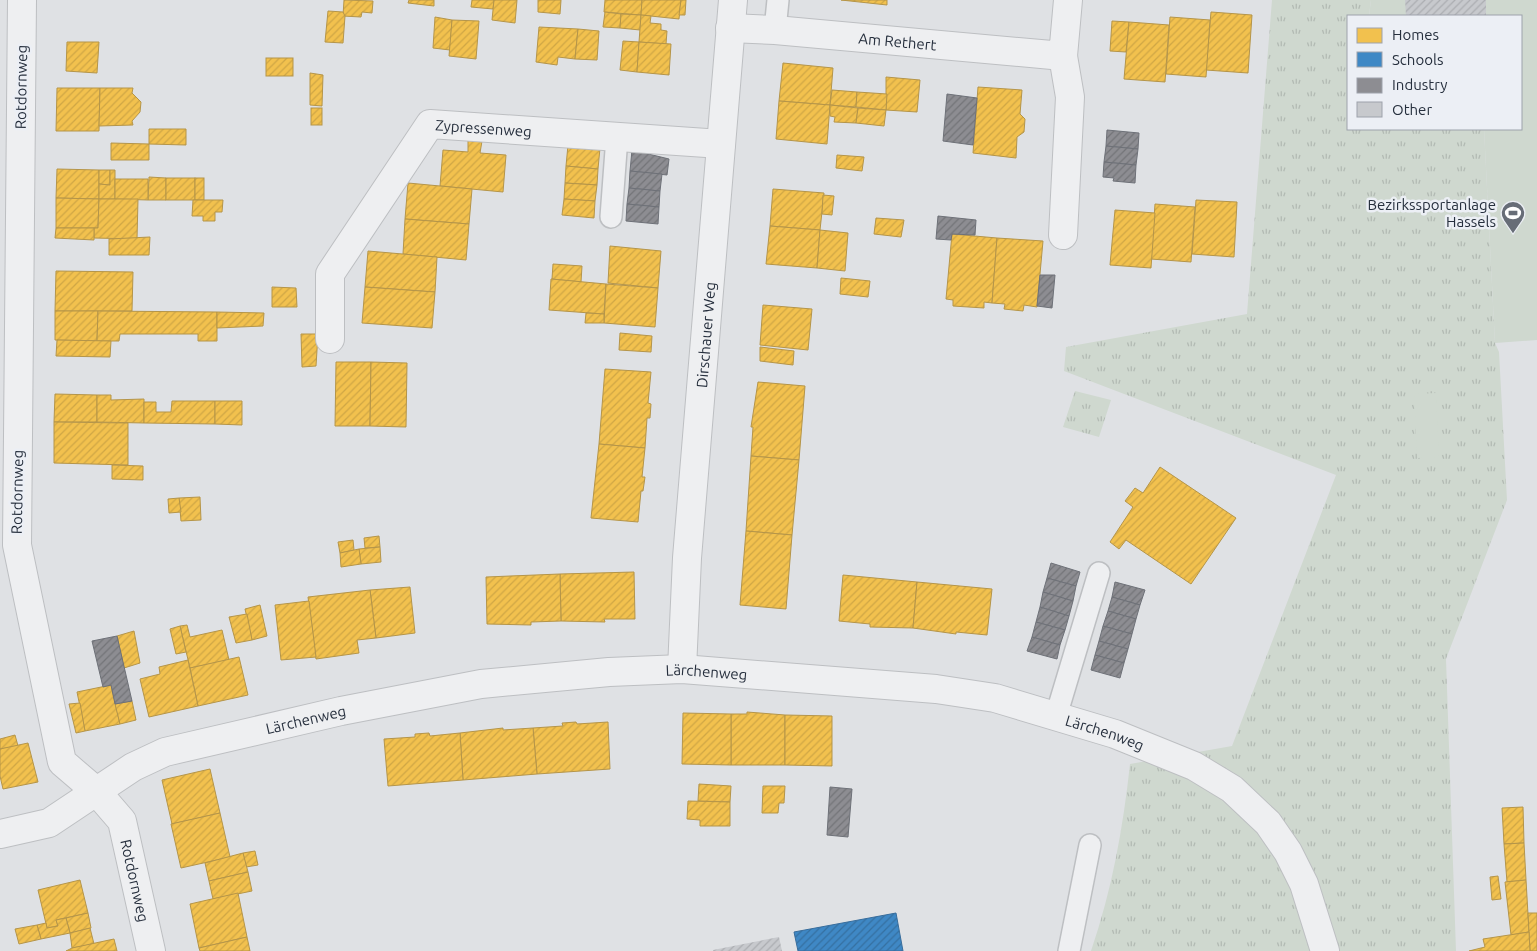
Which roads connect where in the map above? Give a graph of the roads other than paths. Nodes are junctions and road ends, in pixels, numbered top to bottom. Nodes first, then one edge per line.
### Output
1 (22, 0) edge
2 (732, 0) edge
3 (778, 0) edge
4 (1068, 0) edge
5 (730, 28) junction
6 (775, 30) junction
7 (1064, 56) junction
8 (617, 137) junction
9 (721, 144) junction
10 (611, 217) dead end
11 (1063, 235) dead end
12 (330, 339) dead end
13 (1100, 573) dead end
14 (682, 669) junction
15 (1056, 716) junction
16 (97, 792) junction
17 (0, 834) edge
18 (1090, 844) dead end
19 (151, 951) edge
20 (1069, 951) edge
21 (1325, 951) edge

1 - 16 street, Rotdornweg
2 - 5 street, Dirschauer Weg
3 - 6 lane
4 - 7 street
5 - 6 street, Am Rethert
5 - 9 street, Dirschauer Weg
6 - 7 street, Am Rethert
7 - 11 street
8 - 9 street, Zypressenweg
8 - 10 lane
8 - 12 street, Zypressenweg
9 - 14 street, Dirschauer Weg
13 - 15 lane
14 - 15 street, Lärchenweg
14 - 16 street, Lärchenweg
15 - 21 street, Lärchenweg
16 - 17 street, Lärchenweg
16 - 19 street, Rotdornweg
18 - 20 lane

